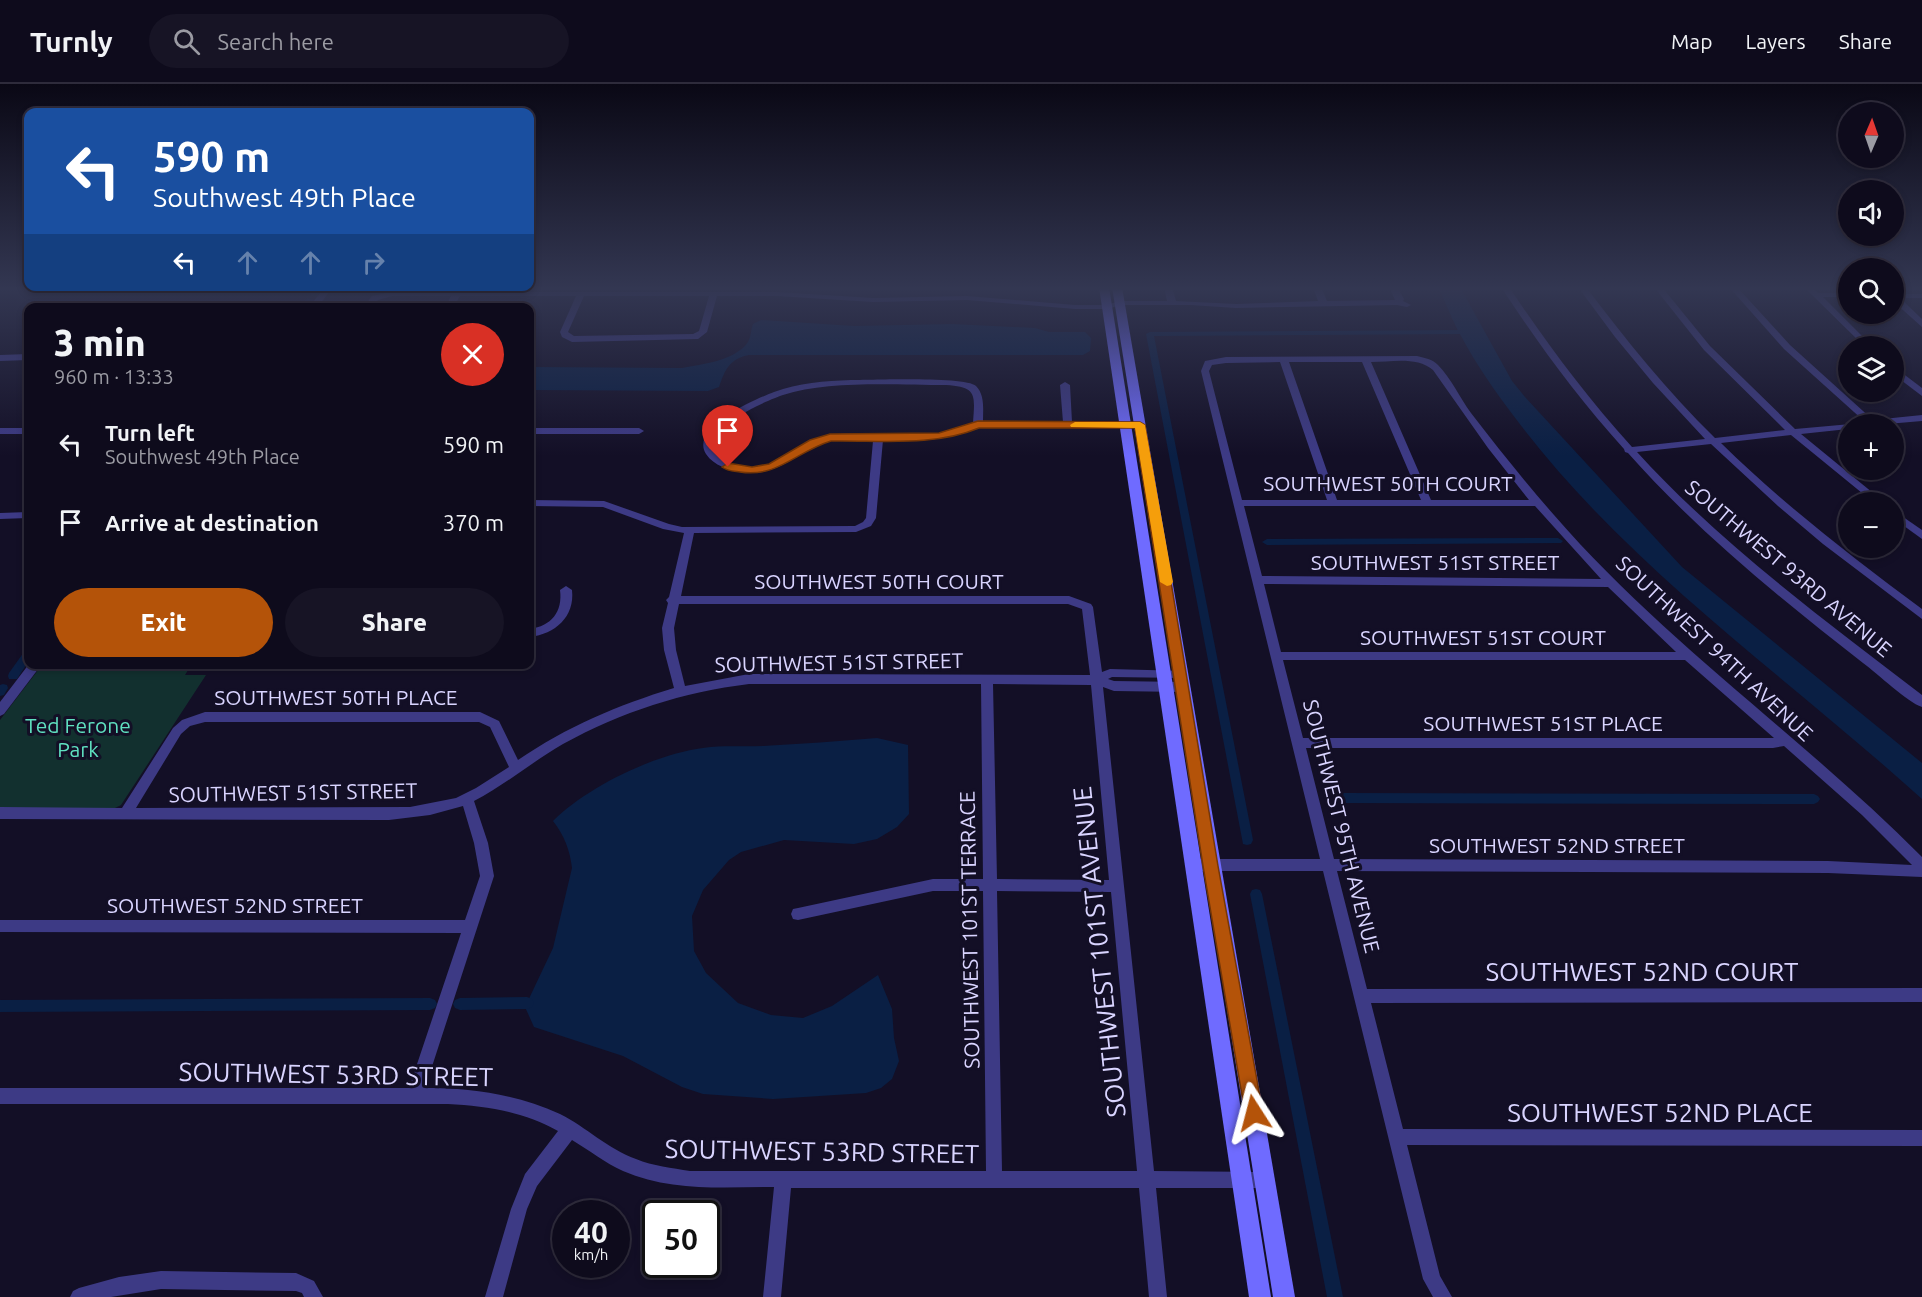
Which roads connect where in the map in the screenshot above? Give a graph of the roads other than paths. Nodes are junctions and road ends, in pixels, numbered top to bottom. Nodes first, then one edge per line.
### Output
1 (1117, 344) edge
2 (1542, 344) edge
3 (1624, 344) edge
4 (1703, 344) edge
5 (1784, 344) edge
6 (0, 357) edge
7 (24, 357) edge
8 (1284, 360) junction
9 (1366, 360) junction
10 (1904, 378) edge
11 (1065, 385) dead end
12 (1922, 393) edge
13 (1861, 414) edge
14 (1922, 418) edge
15 (1904, 420) edge
16 (978, 424) junction
17 (1068, 425) junction
18 (1133, 425) junction
19 (1838, 427) edge
20 (0, 431) edge
21 (24, 431) edge
22 (534, 431) edge
23 (639, 431) dead end
24 (1792, 431) junction
25 (878, 437) junction
26 (1711, 440) junction
27 (1628, 450) junction
28 (1867, 492) edge
29 (1334, 502) junction
30 (1427, 502) junction
31 (534, 503) edge
32 (1238, 503) junction
33 (1538, 503) junction
34 (24, 515) edge
35 (0, 516) edge
36 (1904, 521) edge
37 (690, 530) junction
38 (1922, 535) edge
39 (1257, 580) junction
40 (1612, 583) junction
41 (566, 591) dead end
42 (672, 600) junction
43 (1085, 604) joint
44 (1922, 615) edge
45 (534, 633) edge
46 (1277, 656) junction
47 (1688, 656) junction
48 (32, 669) edge
49 (987, 679) junction
50 (1097, 680) junction
51 (1165, 680) junction
52 (1182, 680) junction
53 (680, 690) junction
54 (1922, 702) edge
55 (0, 711) edge
56 (1786, 740) junction
57 (1299, 743) junction
58 (516, 769) junction
59 (467, 799) junction
60 (124, 814) junction
61 (1, 815) edge
62 (1201, 865) junction
63 (1329, 865) junction
64 (1922, 869) edge
65 (989, 884) junction
66 (1117, 886) junction
67 (798, 914) dead end
68 (0, 926) edge
69 (470, 927) junction
70 (1922, 995) edge
71 (1363, 996) junction
72 (0, 1096) edge
73 (414, 1096) junction
74 (570, 1129) junction
75 (1398, 1137) junction
76 (1922, 1138) edge
77 (783, 1180) junction
78 (994, 1180) junction
79 (1146, 1180) junction
80 (1241, 1180) junction
81 (1265, 1180) junction
82 (313, 1294) edge
83 (79, 1297) edge
84 (494, 1297) edge
85 (772, 1297) edge
86 (1158, 1297) edge
87 (1260, 1297) edge
88 (1284, 1297) edge
89 (1443, 1297) edge

1 - 18 main road
2 - 27 street, SOUTHWEST 93RD AVENUE
3 - 26 street
4 - 24 street
5 - 13 street
6 - 7 street
8 - 9 street
8 - 29 street
8 - 32 street, SOUTHWEST 95TH AVENUE
9 - 30 street
9 - 33 street, SOUTHWEST 94TH AVENUE
10 - 12 street
11 - 17 street
14 - 15 street
16 - 17 street
16 - 25 street
16 - 25 street
17 - 18 street
18 - 51 main road
18 - 52 main road
19 - 24 street
20 - 21 street
22 - 23 street
24 - 26 street
24 - 28 street
25 - 37 street
26 - 27 street
26 - 44 street
27 - 54 street, SOUTHWEST 93RD AVENUE
29 - 30 street, SOUTHWEST 50TH COURT
29 - 32 street, SOUTHWEST 50TH COURT
30 - 33 street, SOUTHWEST 50TH COURT
31 - 37 street
32 - 39 street, SOUTHWEST 95TH AVENUE
33 - 40 street, SOUTHWEST 94TH AVENUE
34 - 35 street
36 - 38 street
37 - 42 street
39 - 40 street, SOUTHWEST 51ST STREET
39 - 46 street, SOUTHWEST 95TH AVENUE
40 - 47 street, SOUTHWEST 94TH AVENUE
41 - 45 street
42 - 43 street, SOUTHWEST 50TH COURT
42 - 53 street
43 - 50 street, SOUTHWEST 101ST AVENUE
46 - 47 street, SOUTHWEST 51ST COURT
46 - 57 street, SOUTHWEST 95TH AVENUE
47 - 56 street, SOUTHWEST 94TH AVENUE
48 - 55 street
49 - 50 street, SOUTHWEST 51ST STREET
49 - 53 street, SOUTHWEST 51ST STREET
49 - 65 street, SOUTHWEST 101ST TERRACE
50 - 51 street, SOUTHWEST 51ST STREET
50 - 66 street, SOUTHWEST 101ST AVENUE
51 - 52 street, SOUTHWEST 51ST STREET
51 - 62 main road
52 - 62 main road
53 - 58 street, SOUTHWEST 51ST STREET
56 - 57 street, SOUTHWEST 51ST PLACE
56 - 64 street, SOUTHWEST 94TH AVENUE
57 - 63 street, SOUTHWEST 95TH AVENUE
58 - 59 street, SOUTHWEST 51ST STREET
58 - 60 street, SOUTHWEST 50TH PLACE
59 - 60 street, SOUTHWEST 51ST STREET
59 - 69 street
60 - 61 street, SOUTHWEST 51ST STREET
62 - 63 street, SOUTHWEST 52ND STREET
62 - 80 main road
62 - 81 main road
63 - 64 street, SOUTHWEST 52ND STREET
63 - 71 street, SOUTHWEST 95TH AVENUE
65 - 66 street
65 - 67 street
65 - 78 street, SOUTHWEST 101ST TERRACE
66 - 79 street, SOUTHWEST 101ST AVENUE
68 - 69 street, SOUTHWEST 52ND STREET
69 - 73 street
70 - 71 street, SOUTHWEST 52ND COURT
71 - 75 street, SOUTHWEST 95TH AVENUE
72 - 73 street, SOUTHWEST 53RD STREET
73 - 74 street, SOUTHWEST 53RD STREET
74 - 77 street, SOUTHWEST 53RD STREET
74 - 84 street
75 - 76 street, SOUTHWEST 52ND PLACE
75 - 89 street, SOUTHWEST 95TH AVENUE
77 - 78 street, SOUTHWEST 53RD STREET
77 - 85 street
78 - 79 street, SOUTHWEST 53RD STREET
79 - 80 street, SOUTHWEST 53RD STREET
79 - 86 street, SOUTHWEST 101ST AVENUE
80 - 81 street, SOUTHWEST 53RD STREET
80 - 87 main road
81 - 88 main road
82 - 83 street

